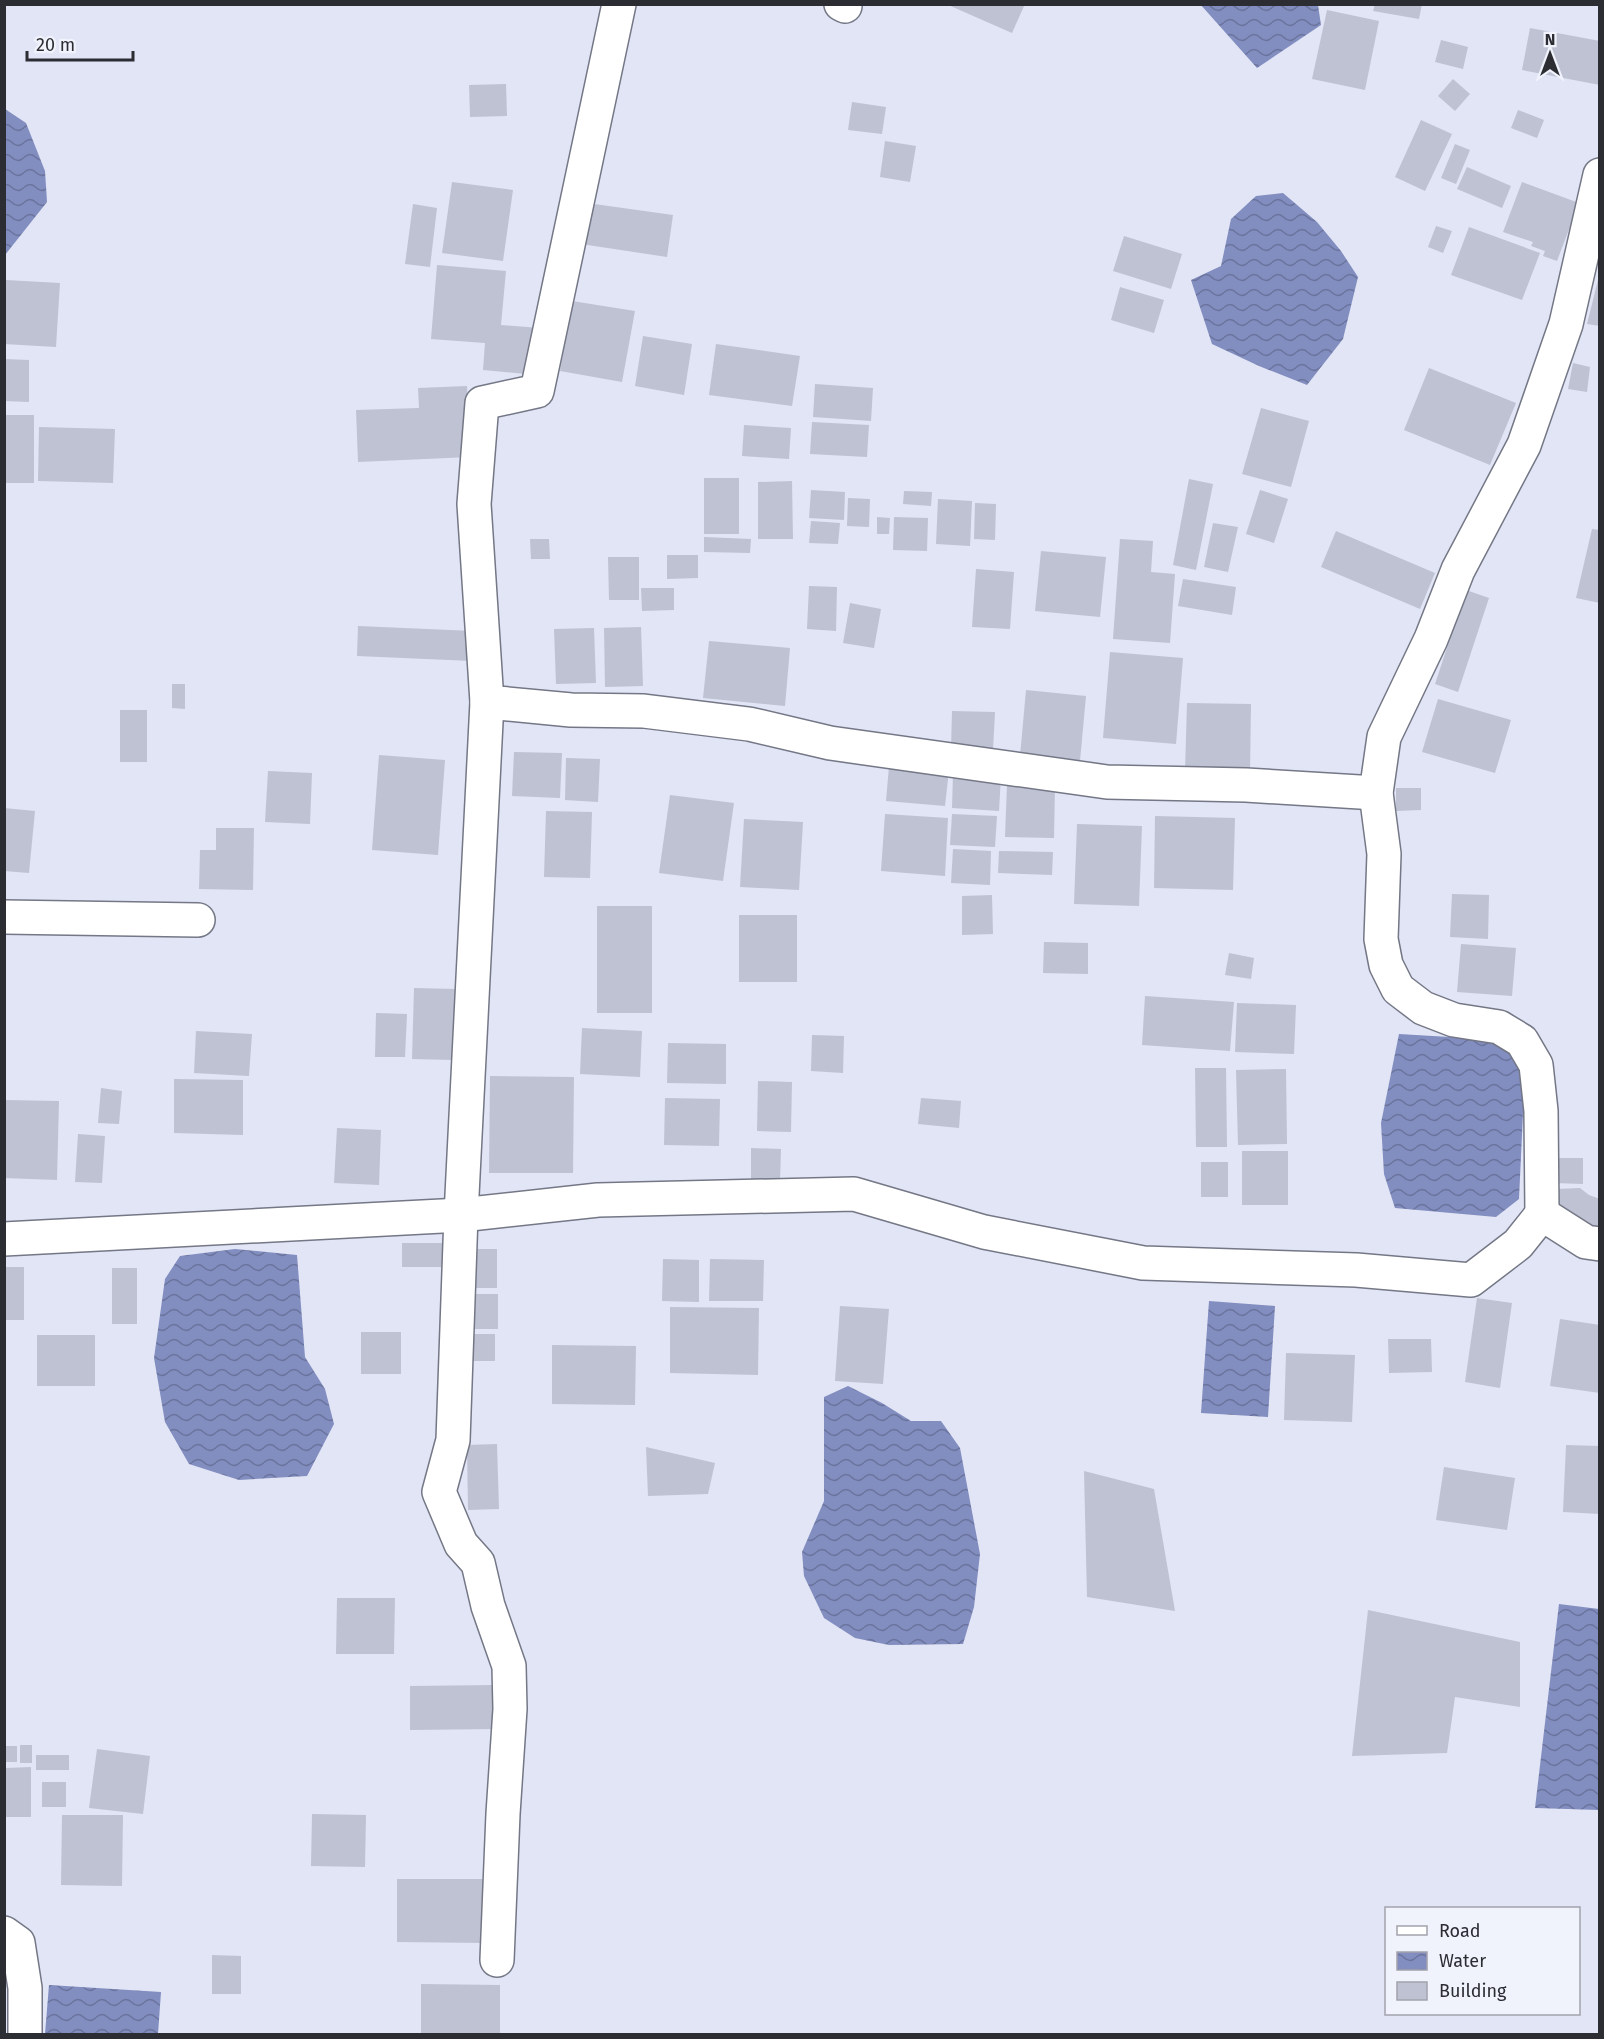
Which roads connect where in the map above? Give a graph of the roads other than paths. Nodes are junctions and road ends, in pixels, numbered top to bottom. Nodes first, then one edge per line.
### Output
1 (619, 4) edge
2 (1599, 175) edge
3 (487, 702) junction
4 (1376, 794) junction
5 (4, 917) edge
6 (198, 920) dead end
7 (1542, 1214) junction
8 (461, 1215) junction
9 (4, 1239) edge
10 (1599, 1244) edge
11 (4, 1933) edge
12 (497, 1960) dead end
13 (25, 2034) edge

1 - 3 street
2 - 4 street
3 - 4 street
3 - 8 street
4 - 7 street
5 - 6 street
7 - 8 street
7 - 10 street
8 - 9 street
8 - 12 street
11 - 13 street

